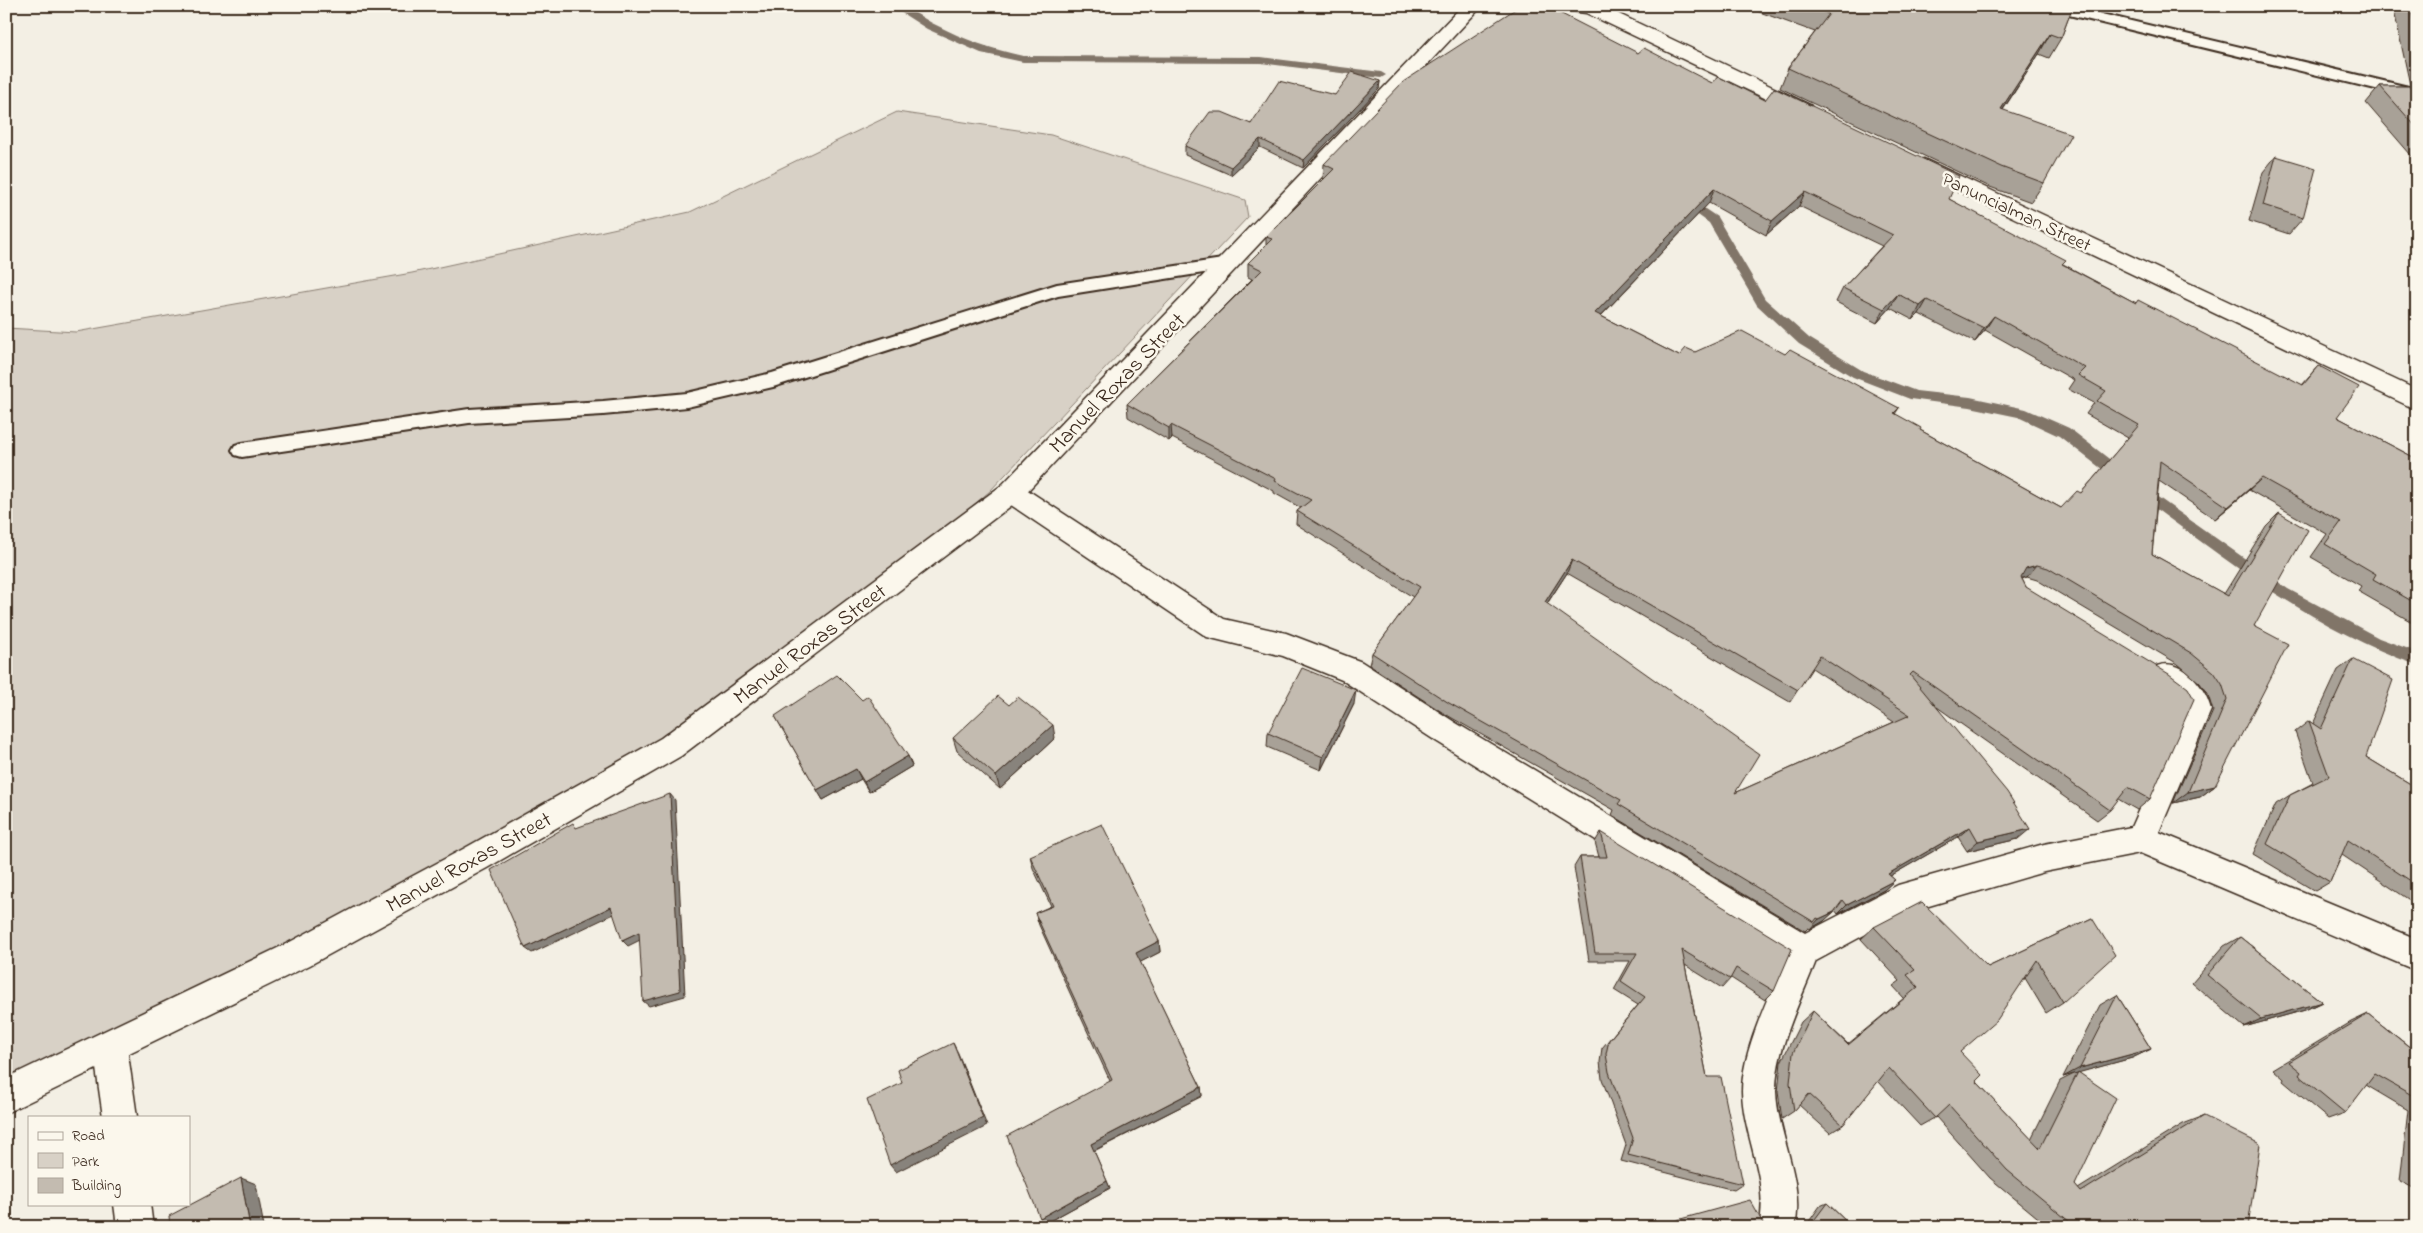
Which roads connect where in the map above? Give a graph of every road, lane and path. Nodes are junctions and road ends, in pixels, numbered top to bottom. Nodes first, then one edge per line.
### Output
1 (1474, 6) edge
2 (2048, 6) edge
3 (1583, 7) edge
4 (2417, 94) edge
5 (1825, 119) edge
6 (1906, 158) edge
7 (1229, 264) junction
8 (2417, 401) edge
9 (242, 450) dead end
10 (1011, 492) junction
11 (2142, 660) edge
12 (2141, 839) junction
13 (1804, 950) junction
14 (2417, 955) edge
15 (110, 1047) junction
16 (6, 1096) edge
17 (120, 1116) edge
18 (132, 1206) edge
19 (134, 1227) edge
20 (1778, 1227) edge

1 - 7 street, Manuel Roxas Street
2 - 4 lane
3 - 5 street
6 - 8 street, Panuncialman Street
7 - 9 lane
7 - 10 street, Manuel Roxas Street
10 - 13 street
10 - 15 street, Manuel Roxas Street
11 - 12 street
12 - 13 street
12 - 14 street
13 - 20 street
15 - 16 street, Manuel Roxas Street
15 - 17 street
18 - 19 street

